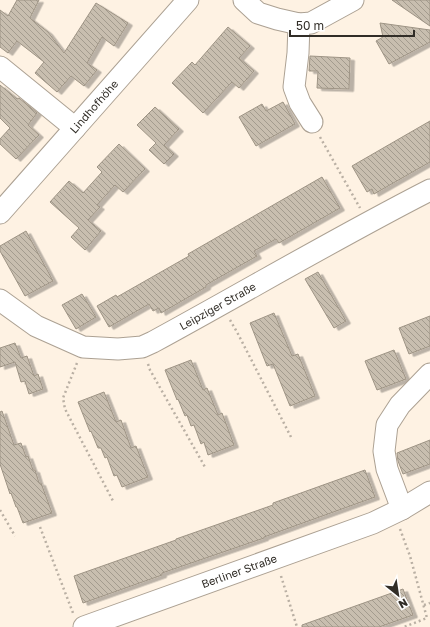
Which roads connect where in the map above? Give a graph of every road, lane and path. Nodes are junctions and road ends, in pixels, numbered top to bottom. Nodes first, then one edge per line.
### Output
1 (188, 0) edge
2 (244, 0) edge
3 (353, 0) edge
4 (299, 24) junction
5 (0, 67) edge
6 (312, 122) joint
7 (75, 128) junction
8 (430, 190) edge
9 (0, 212) edge
10 (363, 212) dead end
11 (0, 300) edge
12 (231, 323) dead end
13 (83, 347) junction
14 (150, 370) dead end
15 (430, 374) edge
16 (291, 437) dead end
17 (205, 467) dead end
18 (430, 492) edge
19 (114, 501) dead end
20 (0, 510) edge
21 (399, 511) junction
22 (40, 527) dead end
23 (15, 536) dead end
24 (275, 558) junction
25 (430, 603) edge
26 (424, 605) junction
27 (80, 623) edge
28 (297, 627) edge
29 (404, 627) edge

1 - 7 street, Lindhofhöhe
2 - 4 street
3 - 4 street
4 - 6 street
5 - 7 street
6 - 10 path
7 - 9 street, Lindhofhöhe
8 - 13 street, Leipziger Straße
11 - 13 street, Leipziger Straße
12 - 16 path
13 - 19 path
14 - 17 path
15 - 21 street
18 - 21 street, Berliner Straße
20 - 23 path
21 - 24 street, Berliner Straße
21 - 26 path
22 - 27 path
24 - 27 street, Berliner Straße
24 - 28 path
25 - 26 path
26 - 29 path

